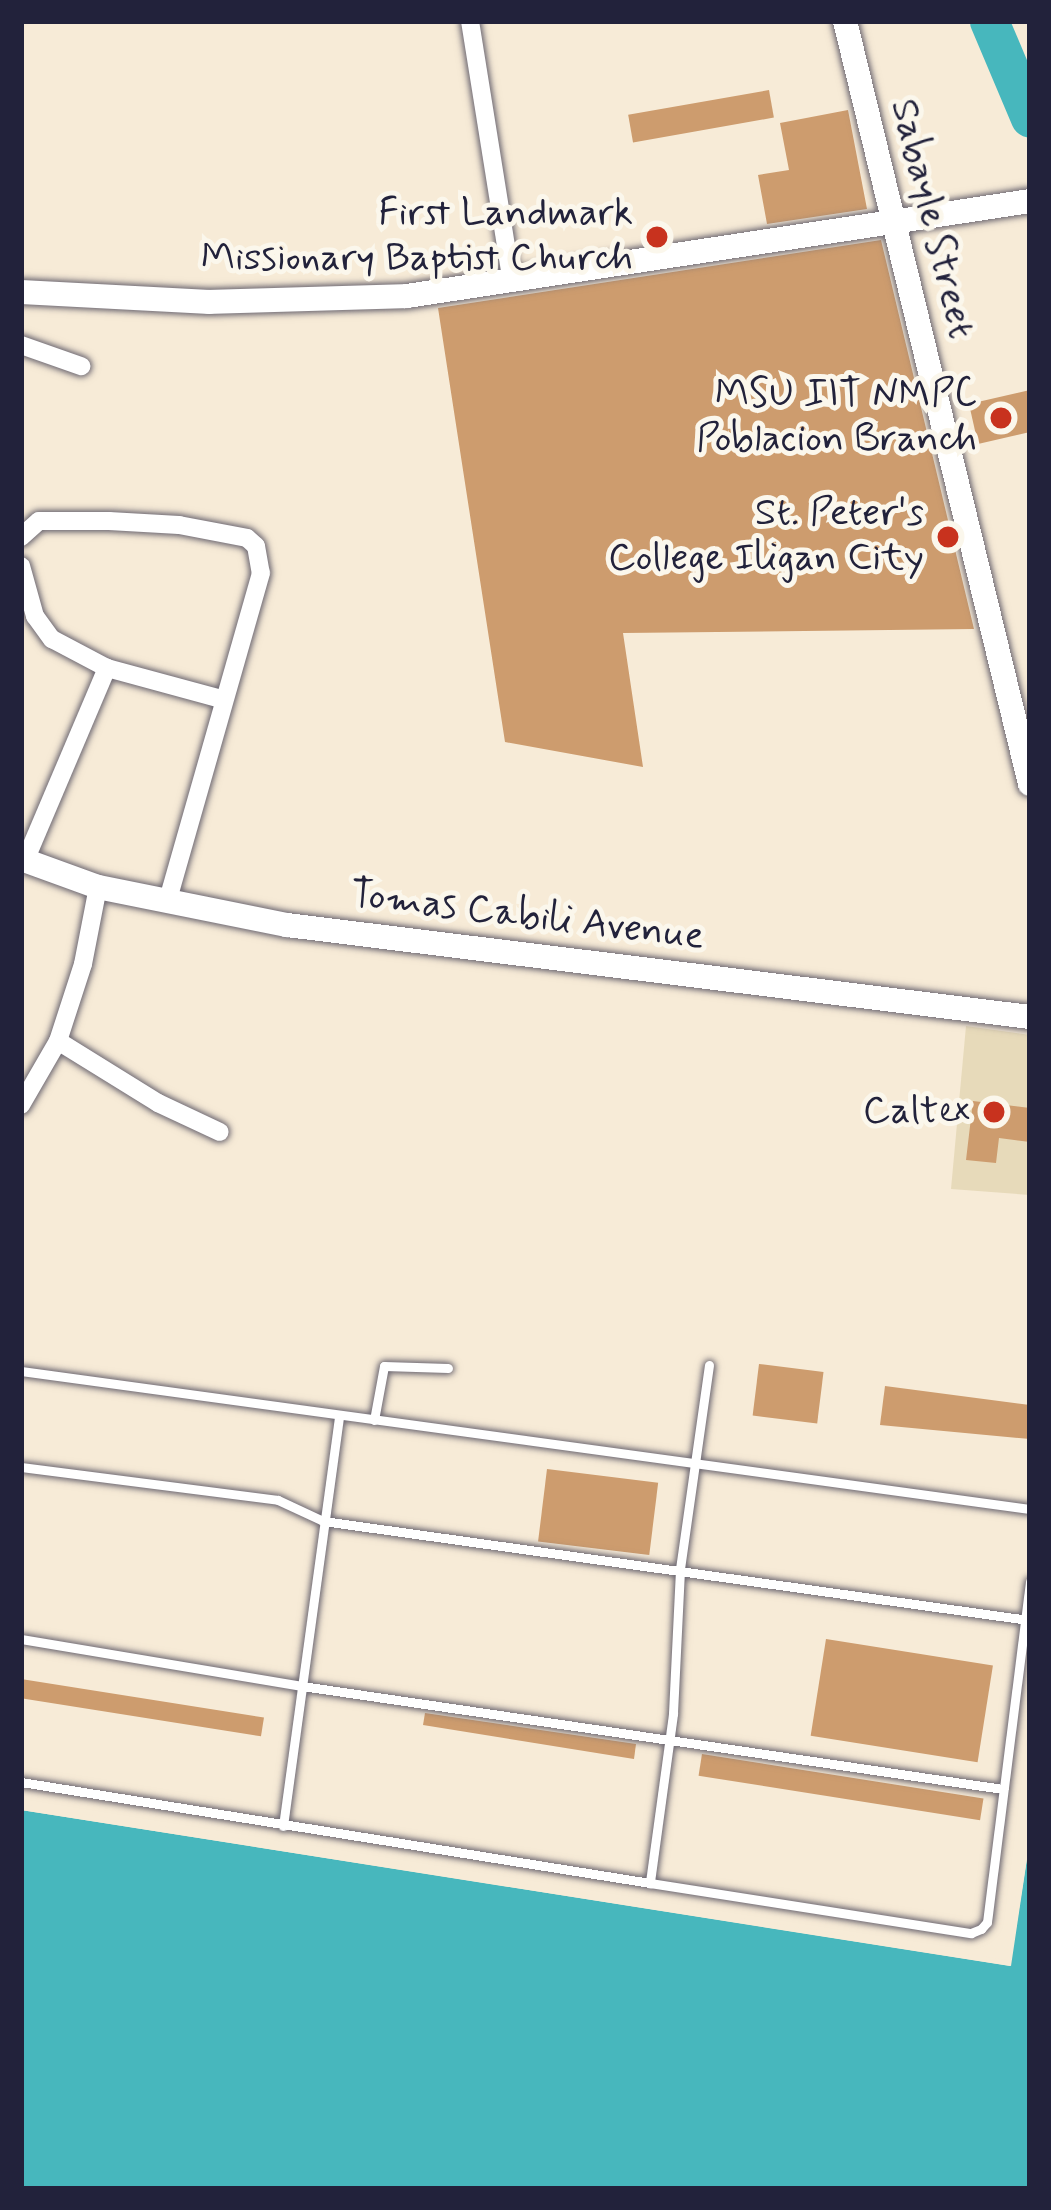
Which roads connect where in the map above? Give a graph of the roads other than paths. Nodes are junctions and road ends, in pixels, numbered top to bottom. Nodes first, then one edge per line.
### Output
1 (470, 21) edge
2 (845, 21) edge
3 (1030, 200) edge
4 (896, 224) junction
5 (512, 284) junction
6 (21, 292) edge
7 (21, 345) edge
8 (81, 366) dead end
9 (21, 537) edge
10 (21, 566) edge
11 (107, 668) junction
12 (221, 699) junction
13 (1028, 768) edge
14 (23, 860) edge
15 (98, 887) junction
16 (166, 902) junction
17 (1030, 1017) edge
18 (58, 1041) junction
19 (21, 1105) edge
20 (220, 1132) dead end
21 (709, 1364) dead end
22 (448, 1368) dead end
23 (21, 1371) edge
24 (339, 1416) junction
25 (374, 1420) junction
26 (695, 1466) junction
27 (21, 1467) edge
28 (1030, 1509) edge
29 (323, 1521) junction
30 (680, 1570) junction
31 (1030, 1582) edge
32 (1027, 1620) edge
33 (21, 1639) edge
34 (302, 1687) junction
35 (668, 1741) junction
36 (21, 1782) edge
37 (1003, 1789) junction
38 (283, 1826) junction
39 (650, 1883) junction

1 - 5 street
2 - 4 street, Sabayle Street
3 - 4 street
4 - 5 street
4 - 13 street, Sabayle Street
5 - 6 street
7 - 8 street
9 - 12 street
10 - 11 street
11 - 12 street
11 - 14 street
12 - 16 street
14 - 15 street, Tomas Cabili Avenue
15 - 16 street, Tomas Cabili Avenue
15 - 18 street
16 - 17 street, Tomas Cabili Avenue
18 - 19 street
18 - 20 street
21 - 26 lane
22 - 25 lane
23 - 24 lane
24 - 25 lane
24 - 29 lane
25 - 26 lane
26 - 28 lane
26 - 30 lane
27 - 29 lane
29 - 30 lane
29 - 34 lane
30 - 32 lane
30 - 35 lane
31 - 32 lane
32 - 37 lane
33 - 34 lane
34 - 35 lane
34 - 38 lane
35 - 37 lane
35 - 39 lane
36 - 38 lane
37 - 39 lane
38 - 39 lane

